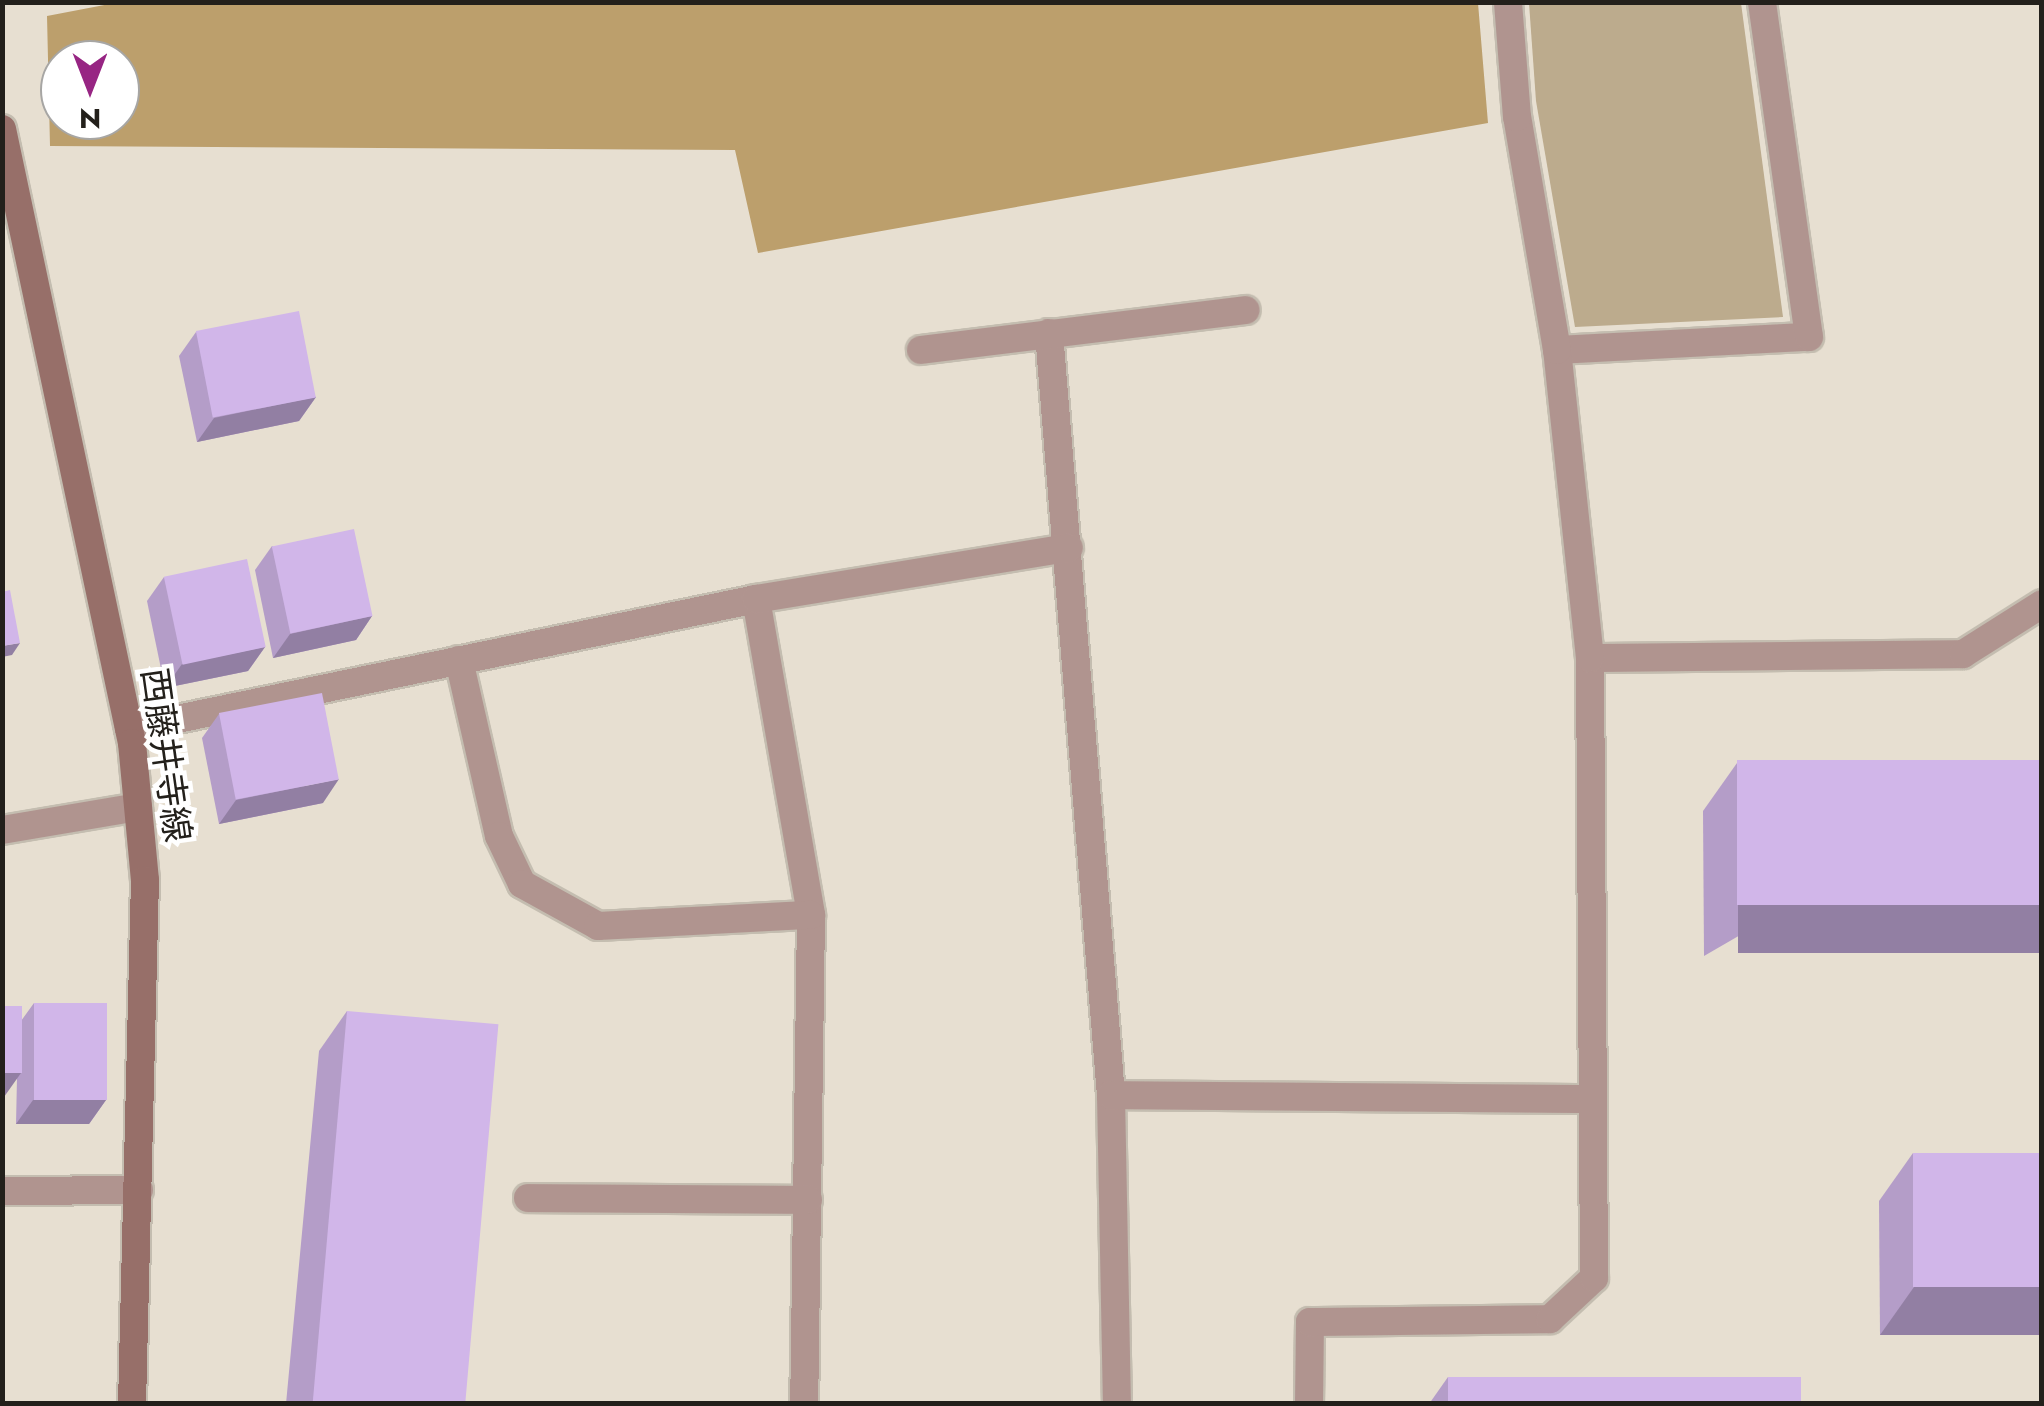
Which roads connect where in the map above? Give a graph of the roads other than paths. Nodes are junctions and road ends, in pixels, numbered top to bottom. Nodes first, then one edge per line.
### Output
1 (1508, 2) edge
2 (1762, 2) edge
3 (2, 128) edge
4 (1246, 310) dead end
5 (1049, 333) junction
6 (921, 350) dead end
7 (1557, 350) junction
8 (1070, 548) junction
9 (756, 600) junction
10 (2042, 604) edge
11 (1590, 658) junction
12 (459, 660) junction
13 (130, 729) junction
14 (138, 807) junction
15 (2, 830) edge
16 (812, 915) junction
17 (1111, 1094) junction
18 (1593, 1099) junction
19 (139, 1190) junction
20 (2, 1191) edge
21 (528, 1198) dead end
22 (808, 1200) junction
23 (132, 1404) edge
24 (804, 1404) edge
25 (1118, 1404) edge
26 (1310, 1404) edge

1 - 7 street
2 - 7 street
3 - 13 main road, 西藤井寺線
4 - 5 street
5 - 6 street
5 - 8 street
7 - 11 street
8 - 9 street
8 - 17 street
9 - 12 street
9 - 16 street
10 - 11 street
11 - 18 street
12 - 13 street
12 - 16 street
13 - 14 main road, 西藤井寺線
14 - 15 street
14 - 19 main road, 西藤井寺線
16 - 22 street
17 - 18 street
17 - 25 street
18 - 26 street
19 - 20 street
19 - 23 main road, 西藤井寺線
21 - 22 street
22 - 24 street

